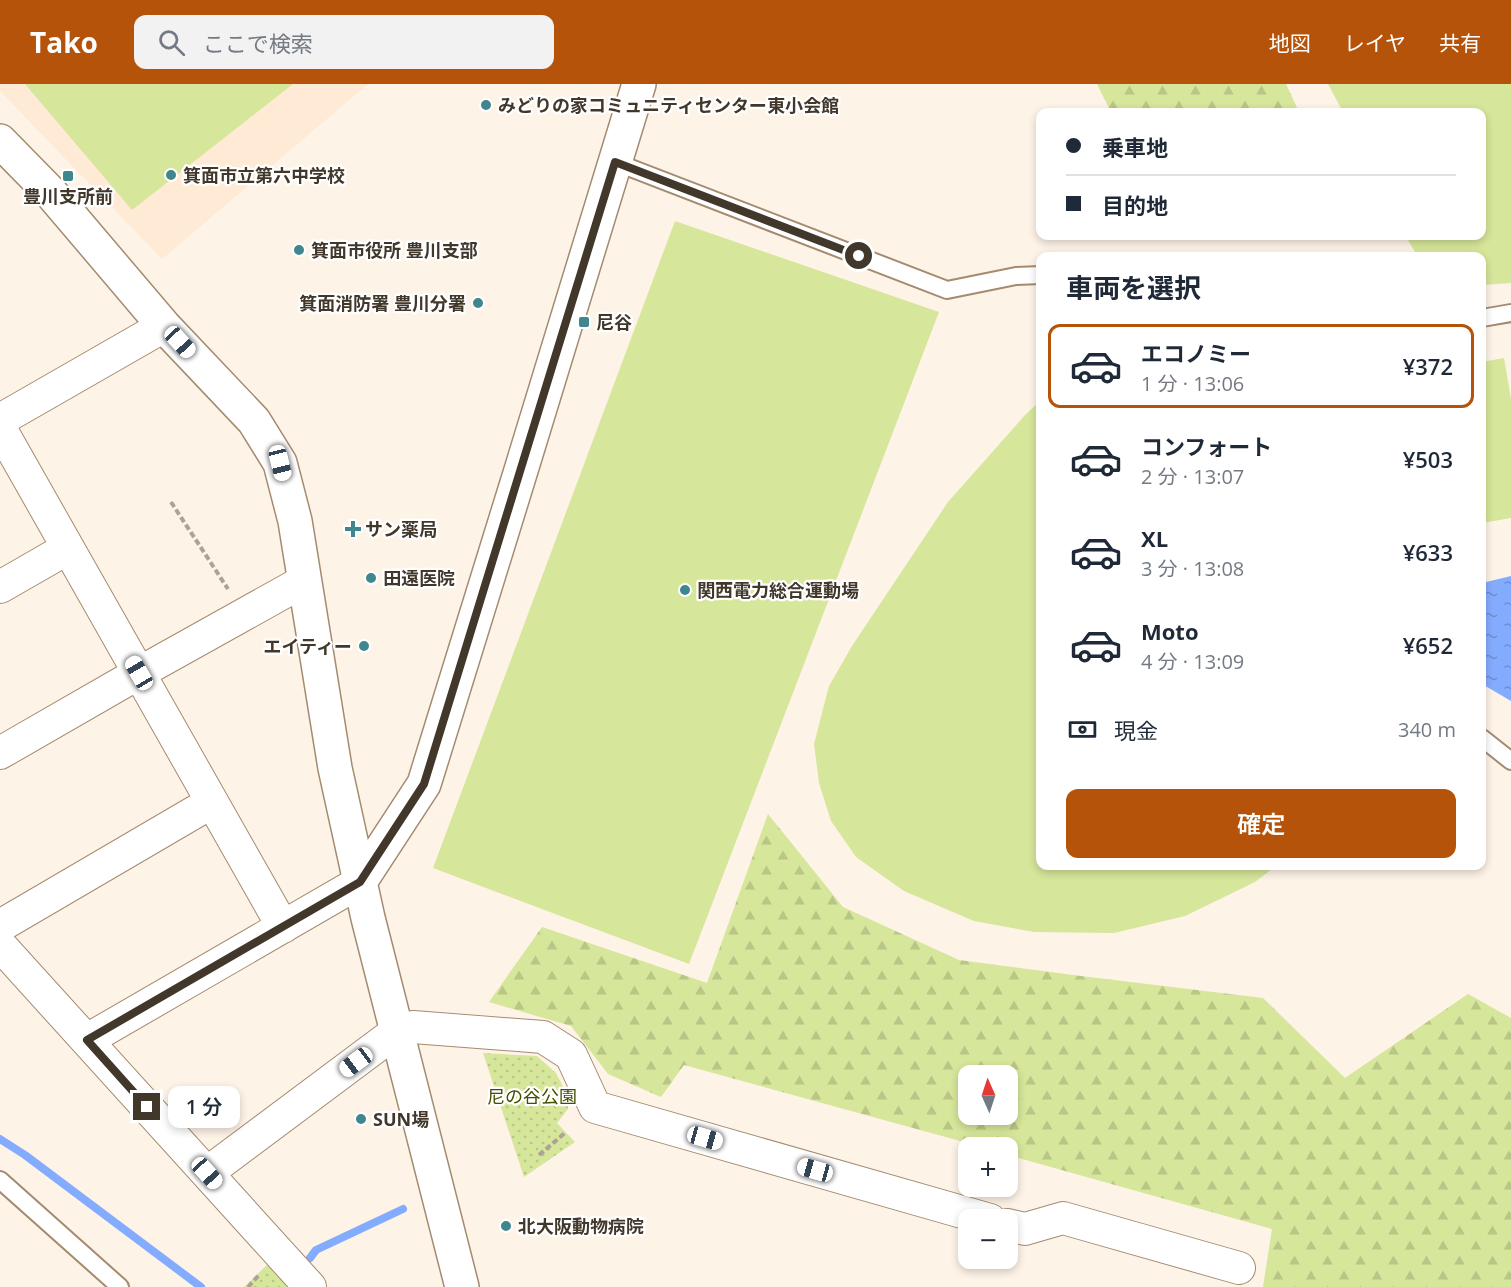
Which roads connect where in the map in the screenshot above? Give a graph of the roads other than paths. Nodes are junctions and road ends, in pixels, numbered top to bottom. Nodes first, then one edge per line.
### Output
1 (639, 84) edge
2 (0, 141) edge
3 (615, 162) junction
4 (1036, 275) edge
5 (1511, 313) edge
6 (1486, 317) edge
7 (164, 326) junction
8 (0, 420) edge
9 (0, 428) edge
10 (68, 548) junction
11 (304, 581) junction
12 (0, 587) edge
13 (139, 673) junction
14 (1486, 741) edge
15 (0, 753) edge
16 (1511, 761) edge
17 (212, 802) junction
18 (360, 882) junction
19 (0, 926) edge
20 (283, 927) junction
21 (0, 945) edge
22 (397, 1032) junction
23 (87, 1040) junction
24 (207, 1173) junction
25 (1, 1183) edge
26 (958, 1211) edge
27 (1018, 1227) edge
28 (1239, 1268) dead end
29 (120, 1287) edge
30 (310, 1287) edge
31 (462, 1287) edge

1 - 3 street
2 - 7 street
3 - 4 lane
3 - 18 street
5 - 6 lane
7 - 8 street
7 - 11 street
9 - 10 street
10 - 12 street
10 - 13 street
11 - 13 street
11 - 18 street
13 - 15 street
13 - 17 street
14 - 16 lane
17 - 19 street
17 - 20 street
18 - 20 street
18 - 22 street
20 - 23 street
21 - 23 street
22 - 24 street
22 - 26 street
22 - 31 street
23 - 24 street
24 - 30 street
25 - 29 lane
27 - 28 street

